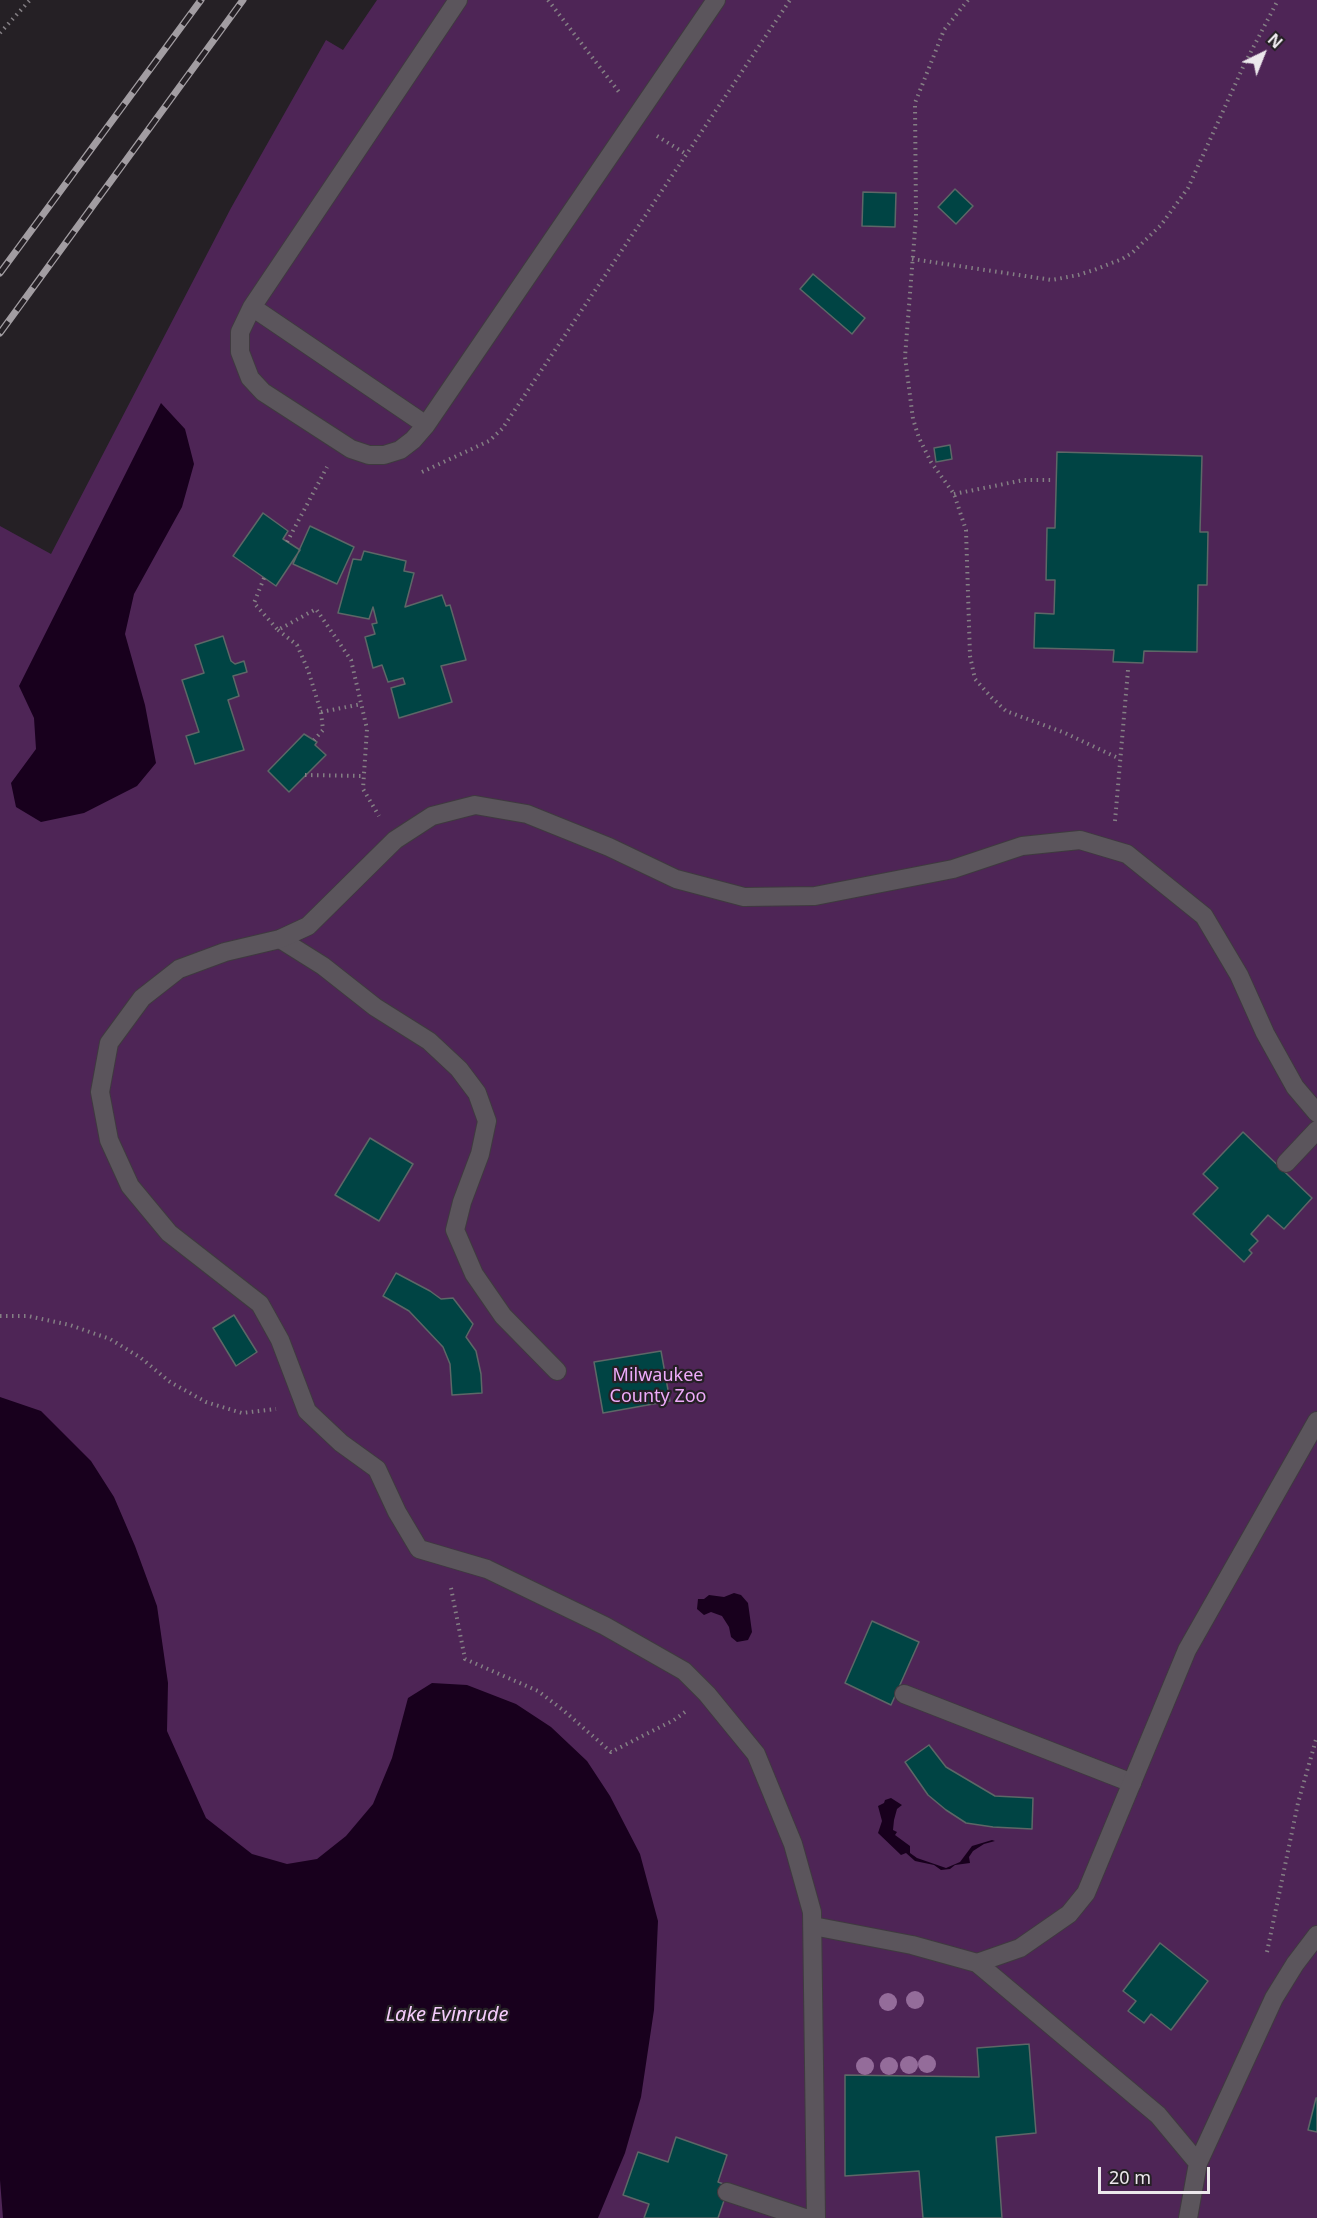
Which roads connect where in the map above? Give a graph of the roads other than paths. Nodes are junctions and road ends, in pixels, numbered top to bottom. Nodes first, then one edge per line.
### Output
1 (458, 0) edge
2 (716, 0) edge
3 (252, 307) junction
4 (426, 425) junction
5 (280, 939) junction
6 (1317, 1113) edge
7 (1317, 1130) edge
8 (1286, 1163) dead end
9 (557, 1371) dead end
10 (1317, 1421) edge
11 (904, 1694) dead end
12 (1132, 1783) junction
13 (813, 1926) junction
14 (1317, 1935) edge
15 (977, 1963) junction
16 (1198, 2163) junction
17 (727, 2192) dead end
18 (805, 2218) edge
19 (816, 2218) edge
20 (1188, 2218) edge

1 - 3 street
2 - 4 street
3 - 4 street
3 - 4 street
5 - 6 street
5 - 9 street
5 - 13 street
7 - 8 street
10 - 12 street
11 - 12 street
12 - 15 street
13 - 15 street
13 - 19 street
14 - 16 street
15 - 16 street
16 - 20 street
17 - 18 street

